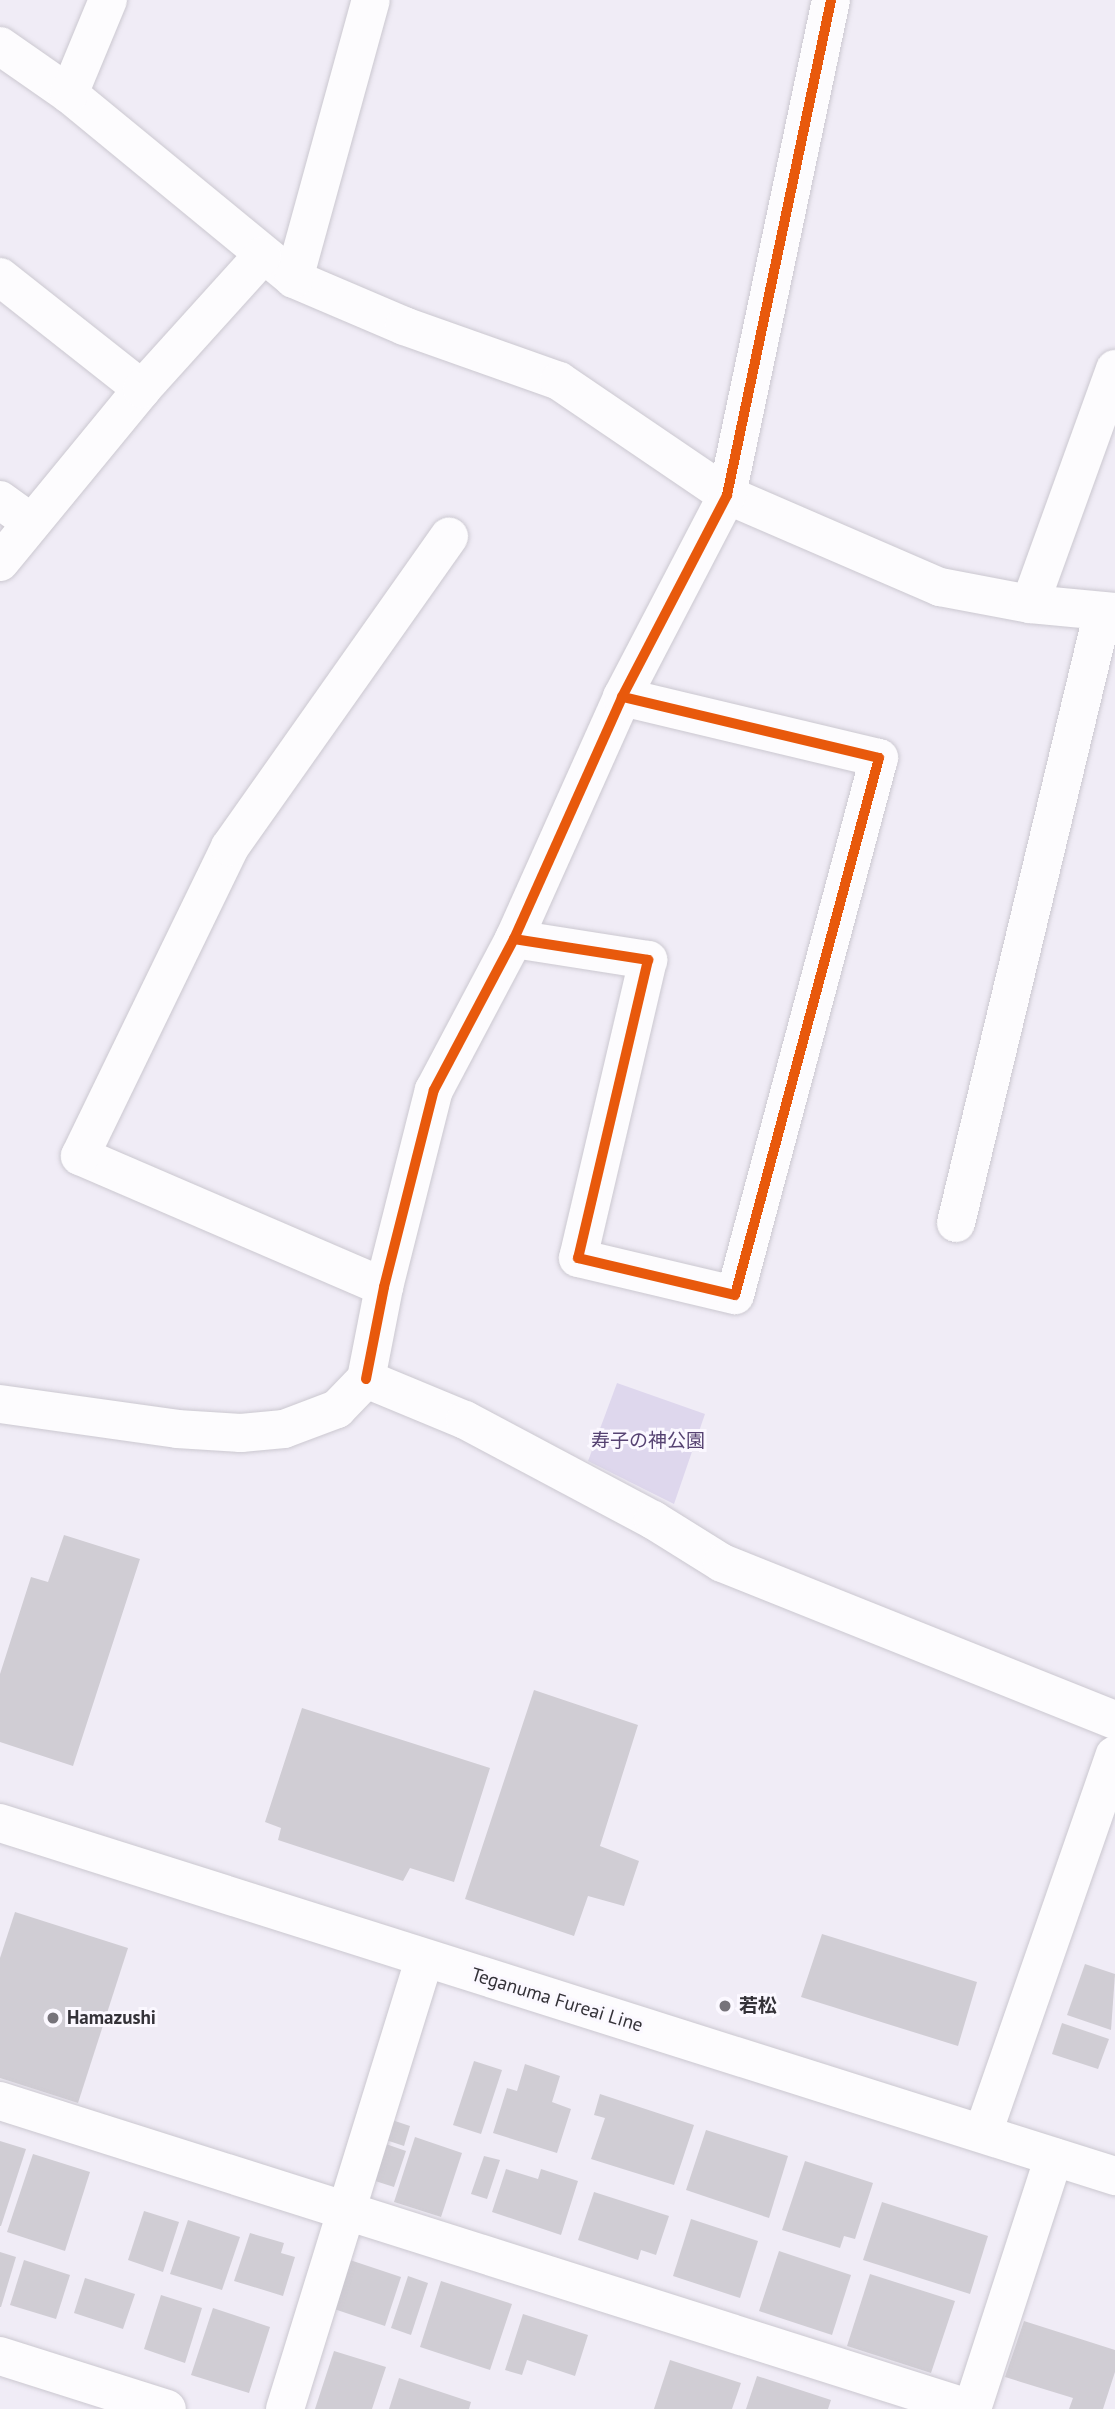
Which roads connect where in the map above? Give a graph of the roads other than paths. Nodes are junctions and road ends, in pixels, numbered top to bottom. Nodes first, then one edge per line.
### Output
1 (108, 0) edge
2 (371, 0) edge
3 (831, 0) edge
4 (0, 46) edge
5 (69, 94) junction
6 (262, 256) junction
7 (0, 277) edge
8 (294, 279) junction
9 (1115, 369) edge
10 (142, 389) junction
11 (727, 495) junction
12 (0, 500) edge
13 (32, 523) junction
14 (449, 537) dead end
15 (0, 562) edge
16 (1030, 604) junction
17 (1109, 612) edge
18 (622, 697) junction
19 (514, 939) junction
20 (956, 1223) dead end
21 (384, 1287) junction
22 (366, 1379) junction
23 (0, 1405) edge
24 (1115, 1720) edge
25 (1115, 1755) edge
26 (1, 1825) edge
27 (424, 1959) junction
28 (0, 2101) edge
29 (983, 2133) junction
30 (1054, 2157) junction
31 (1115, 2176) edge
32 (347, 2209) junction
33 (0, 2356) edge
34 (167, 2409) edge
35 (285, 2409) edge
36 (972, 2409) edge

1 - 5 street
2 - 8 street
3 - 11 street
4 - 5 street
5 - 6 street
6 - 8 street
6 - 10 street
7 - 10 street
8 - 11 street
9 - 16 street
10 - 13 street
11 - 16 street
11 - 18 street
12 - 13 street
13 - 15 street
14 - 21 street
16 - 17 street
17 - 20 street
18 - 19 street
18 - 19 street
19 - 21 street
21 - 22 street
22 - 23 street
22 - 24 street
25 - 29 street
26 - 27 street, Teganuma Fureai Line
27 - 29 street, Teganuma Fureai Line
27 - 32 street
28 - 32 street
29 - 30 street, Teganuma Fureai Line
30 - 31 street, Teganuma Fureai Line
30 - 36 street
32 - 35 street
32 - 36 street
33 - 34 street

